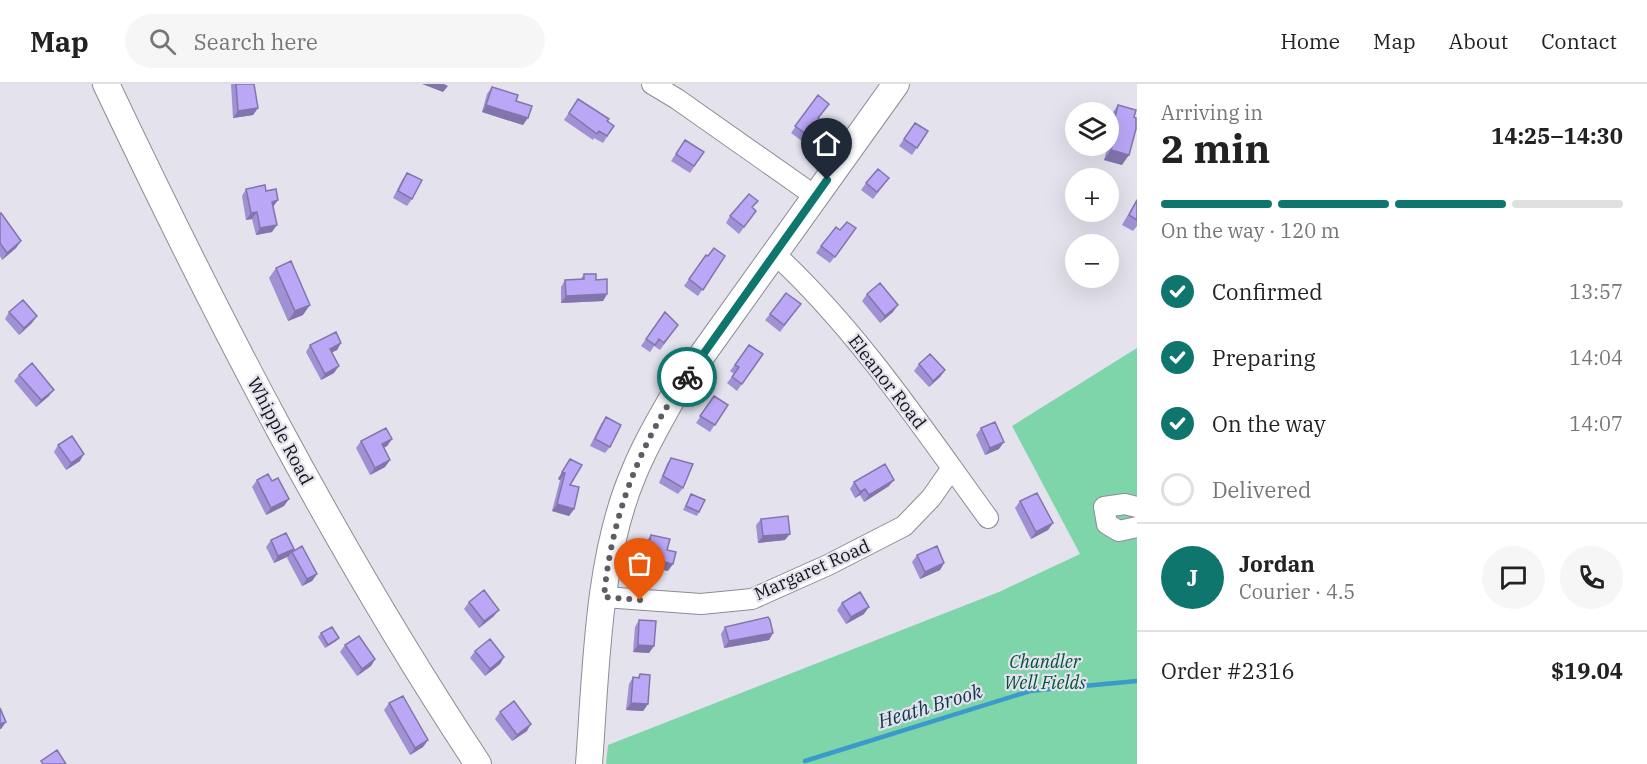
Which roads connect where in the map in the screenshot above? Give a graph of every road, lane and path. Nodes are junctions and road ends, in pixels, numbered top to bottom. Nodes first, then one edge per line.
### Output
1 (106, 84) edge
2 (652, 84) edge
3 (896, 84) edge
4 (815, 196) junction
5 (776, 255) junction
6 (952, 468) junction
7 (1137, 507) edge
8 (988, 518) dead end
9 (1137, 527) edge
10 (604, 597) junction
11 (478, 764) edge
12 (589, 764) edge

1 - 11 main road, Whipple Road
2 - 4 street
3 - 4 main road
4 - 5 main road
5 - 6 street, Eleanor Road
5 - 10 main road
6 - 8 street, Eleanor Road
6 - 10 street, Margaret Road
7 - 9 street
10 - 12 main road

